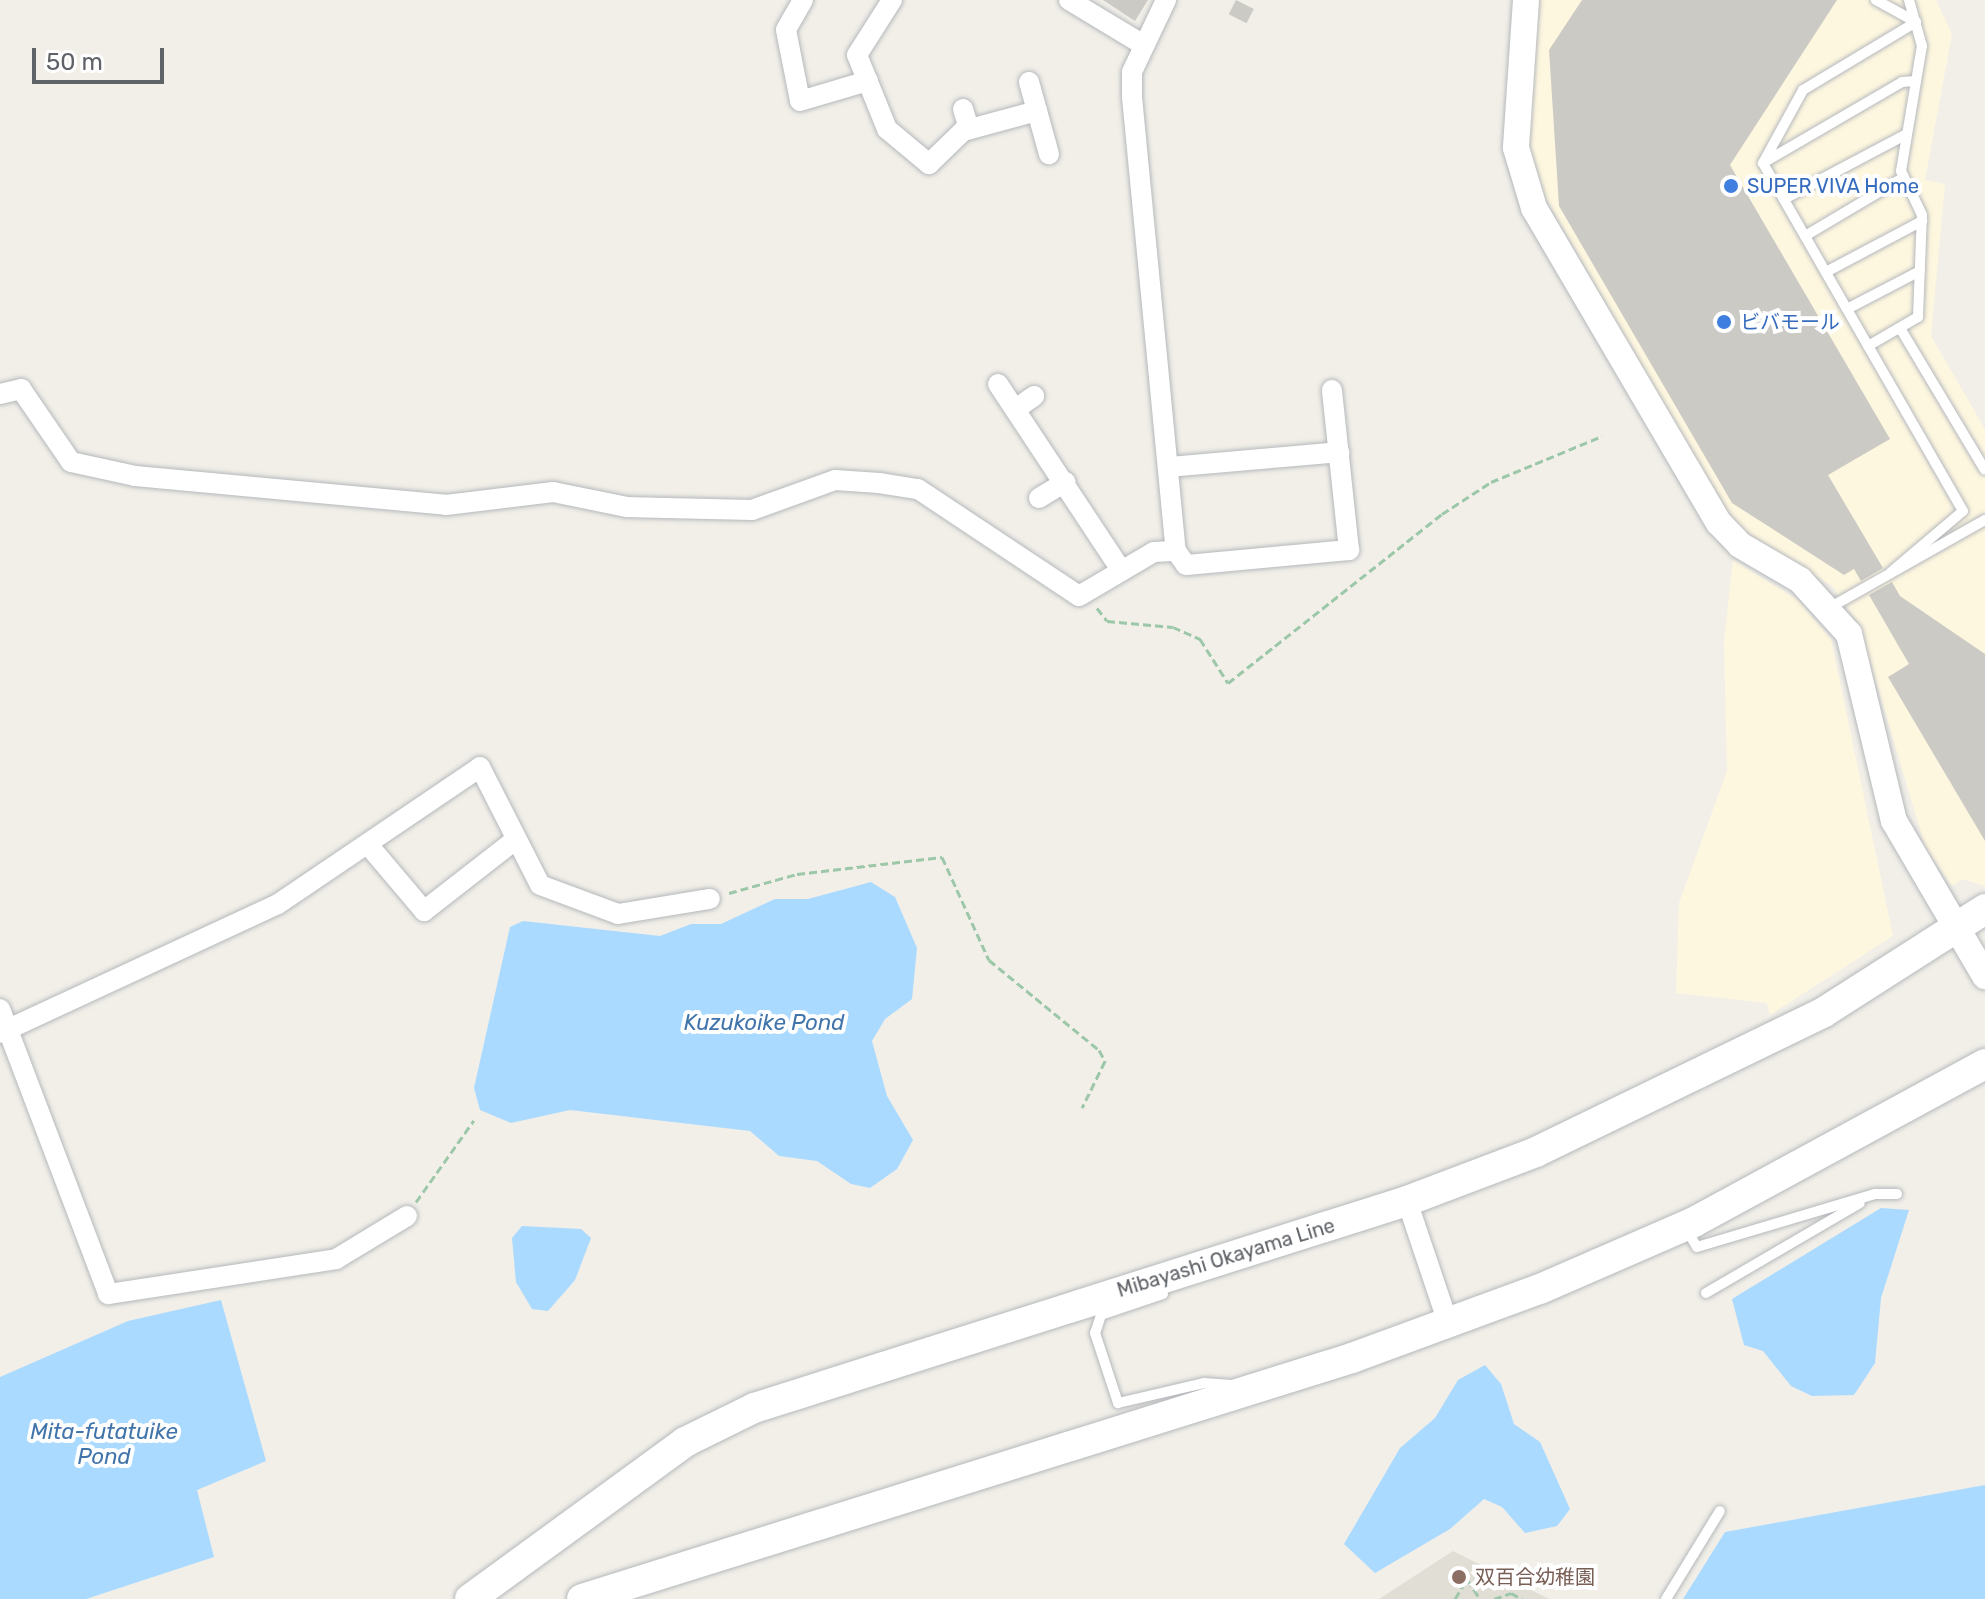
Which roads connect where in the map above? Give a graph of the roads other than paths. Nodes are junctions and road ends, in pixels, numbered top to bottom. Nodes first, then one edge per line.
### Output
1 (803, 0) edge
2 (1069, 0) edge
3 (1166, 0) edge
4 (1526, 0) edge
5 (1876, 0) edge
6 (1909, 0) edge
7 (883, 3) edge
8 (1916, 22) junction
9 (1142, 44) junction
10 (868, 81) junction
11 (1916, 81) junction
12 (1029, 82) dead end
13 (1037, 111) junction
14 (1907, 134) junction
15 (1049, 154) dead end
16 (1763, 163) junction
17 (1901, 179) junction
18 (1784, 199) junction
19 (1922, 221) junction
20 (1805, 236) junction
21 (1920, 271) junction
22 (1826, 272) junction
23 (1847, 309) junction
24 (1900, 328) junction
25 (1868, 346) junction
26 (998, 384) dead end
27 (1332, 390) dead end
28 (0, 394) edge
29 (1034, 396) dead end
30 (1017, 408) junction
31 (1339, 452) junction
32 (1169, 467) junction
33 (1985, 470) edge
34 (1066, 482) junction
35 (1039, 498) dead end
36 (1985, 520) edge
37 (1176, 551) junction
38 (1121, 570) junction
39 (1891, 572) junction
40 (1831, 607) junction
41 (514, 841) junction
42 (370, 847) junction
43 (710, 899) road end
44 (1985, 909) edge
45 (1954, 929) junction
46 (1985, 976) edge
47 (0, 1009) edge
48 (4, 1032) edge
49 (1985, 1064) edge
50 (1875, 1194) junction
51 (1897, 1194) dead end
52 (1407, 1201) junction
53 (407, 1216) road end
54 (1684, 1225) junction
55 (1235, 1256) junction
56 (1706, 1293) dead end
57 (1448, 1323) junction
58 (1258, 1387) junction
59 (1720, 1511) dead end
60 (470, 1599) edge
61 (582, 1599) edge
62 (1666, 1599) edge

1 - 10 street
2 - 9 street
3 - 9 street
4 - 40 street
5 - 8 lane
6 - 8 lane
7 - 10 street
8 - 11 lane
8 - 16 lane
9 - 32 street
10 - 13 street
11 - 14 lane
11 - 16 lane
12 - 13 street
13 - 15 street
14 - 17 lane
14 - 18 lane
16 - 18 lane
17 - 19 lane
17 - 20 lane
18 - 20 lane
19 - 21 lane
19 - 22 lane
20 - 22 lane
21 - 23 lane
21 - 24 lane
22 - 23 lane
23 - 25 lane
24 - 25 lane
24 - 33 lane
25 - 39 lane
26 - 30 street
27 - 31 street
28 - 38 street
29 - 30 street
30 - 34 street
31 - 32 street
31 - 37 street
32 - 37 street
34 - 35 street
34 - 38 street
36 - 39 lane
37 - 38 street
39 - 40 lane
40 - 45 street
41 - 42 street
41 - 42 street
41 - 43 street
42 - 48 street
44 - 45 main road, Mibayashi Okayama Line
45 - 46 street
45 - 52 main road, Mibayashi Okayama Line
47 - 48 street
48 - 53 street
49 - 54 main road
50 - 51 lane
50 - 54 lane
50 - 56 lane
52 - 55 main road, Mibayashi Okayama Line
52 - 57 street
54 - 57 main road
55 - 58 lane
55 - 60 main road, Mibayashi Okayama Line
57 - 58 main road
58 - 61 main road
59 - 62 lane

